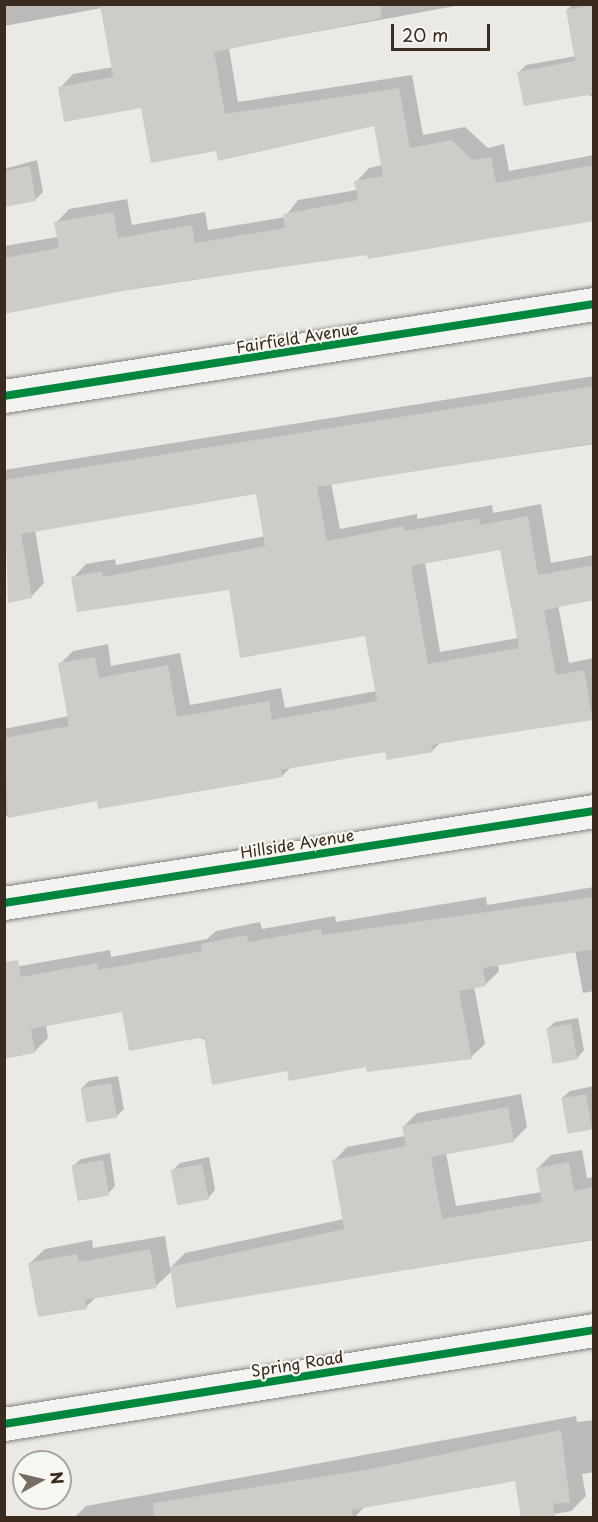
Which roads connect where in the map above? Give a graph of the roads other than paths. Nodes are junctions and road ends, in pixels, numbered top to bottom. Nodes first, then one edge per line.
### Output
1 (594, 304) edge
2 (4, 396) edge
3 (594, 811) edge
4 (4, 903) edge
5 (594, 1330) edge
6 (4, 1424) edge

1 - 2 street, Fairfield Avenue
3 - 4 street, Hillside Avenue
5 - 6 street, Spring Road

